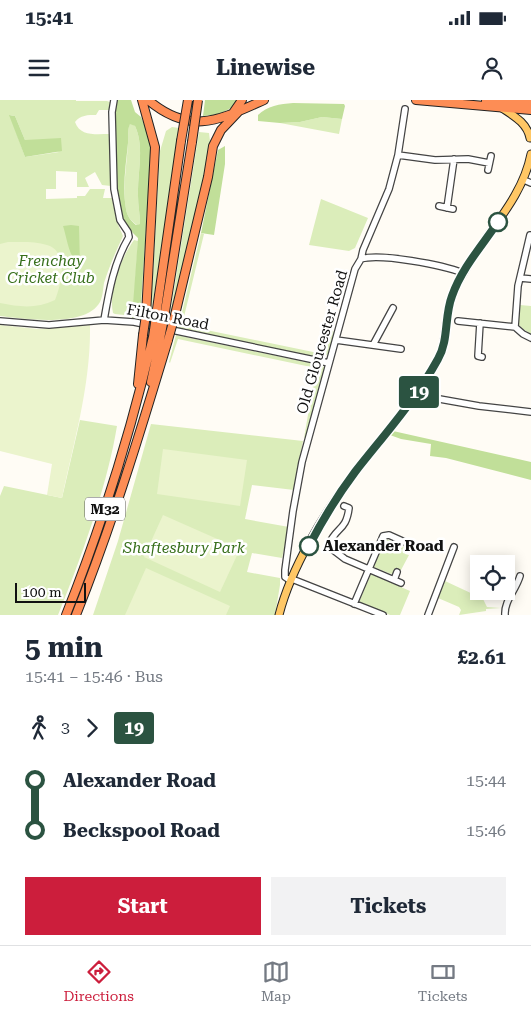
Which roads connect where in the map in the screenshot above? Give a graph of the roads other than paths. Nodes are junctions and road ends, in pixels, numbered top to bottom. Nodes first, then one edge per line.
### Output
1 (114, 100) edge
2 (142, 100) edge
3 (148, 100) edge
4 (188, 100) edge
5 (198, 100) edge
6 (242, 100) edge
7 (250, 100) edge
8 (264, 100) edge
9 (416, 100) edge
10 (486, 100) edge
11 (531, 103) edge
12 (502, 108) junction
13 (531, 110) edge
14 (407, 111) dead end
15 (236, 112) junction
16 (531, 128) edge
17 (530, 138) edge
18 (531, 152) edge
19 (398, 155) junction
20 (454, 159) junction
21 (488, 170) dead end
22 (527, 182) edge
23 (438, 206) dead end
24 (530, 235) edge
25 (361, 259) junction
26 (463, 272) junction
27 (520, 278) junction
28 (531, 279) edge
29 (390, 311) dead end
30 (160, 317) junction
31 (104, 320) junction
32 (0, 321) edge
33 (458, 321) dead end
34 (480, 323) junction
35 (515, 327) junction
36 (160, 338) junction
37 (531, 338) edge
38 (336, 340) junction
39 (373, 345) junction
40 (401, 349) dead end
41 (482, 357) dead end
42 (329, 363) junction
43 (417, 395) junction
44 (136, 401) junction
45 (531, 412) edge
46 (344, 506) dead end
47 (454, 547) dead end
48 (410, 549) dead end
49 (369, 569) junction
50 (397, 572) dead end
51 (520, 576) dead end
52 (291, 580) junction
53 (394, 580) junction
54 (401, 583) dead end
55 (515, 589) edge
56 (509, 600) edge
57 (354, 604) junction
58 (66, 615) edge
59 (76, 615) edge
60 (280, 615) edge
61 (383, 615) edge
62 (428, 615) edge
63 (505, 615) edge

1 - 31 street
2 - 44 highway, M32, bridge
3 - 15 highway
4 - 30 highway, M32, bridge
5 - 30 highway, M32, bridge
6 - 15 highway
7 - 15 highway
8 - 15 highway
9 - 12 highway
10 - 11 highway
12 - 13 highway
12 - 17 main road
14 - 19 street, Old Gloucester Road
15 - 36 highway, M32, bridge
16 - 17 main road
17 - 18 main road
18 - 22 main road
19 - 20 street
19 - 25 street, Old Gloucester Road
20 - 21 street
20 - 23 street
22 - 26 main road
24 - 27 street
25 - 26 street
25 - 38 street, Old Gloucester Road
26 - 43 main road
27 - 28 street
27 - 35 street
29 - 39 street
30 - 36 highway, M32, bridge
31 - 32 street, Filton Road
31 - 42 street, Filton Road
33 - 34 street
34 - 35 street
34 - 41 street
35 - 37 street
36 - 44 highway, M32
36 - 59 highway, M32
38 - 39 street
38 - 42 street, Old Gloucester Road
39 - 40 street
42 - 52 street, Old Gloucester Road
43 - 45 street
43 - 52 main road
44 - 58 highway, M32
46 - 49 street
47 - 62 street
48 - 49 street
49 - 53 street
49 - 57 street
50 - 53 street
51 - 55 street
52 - 57 street
52 - 60 main road
53 - 54 street
56 - 63 street
57 - 61 street

